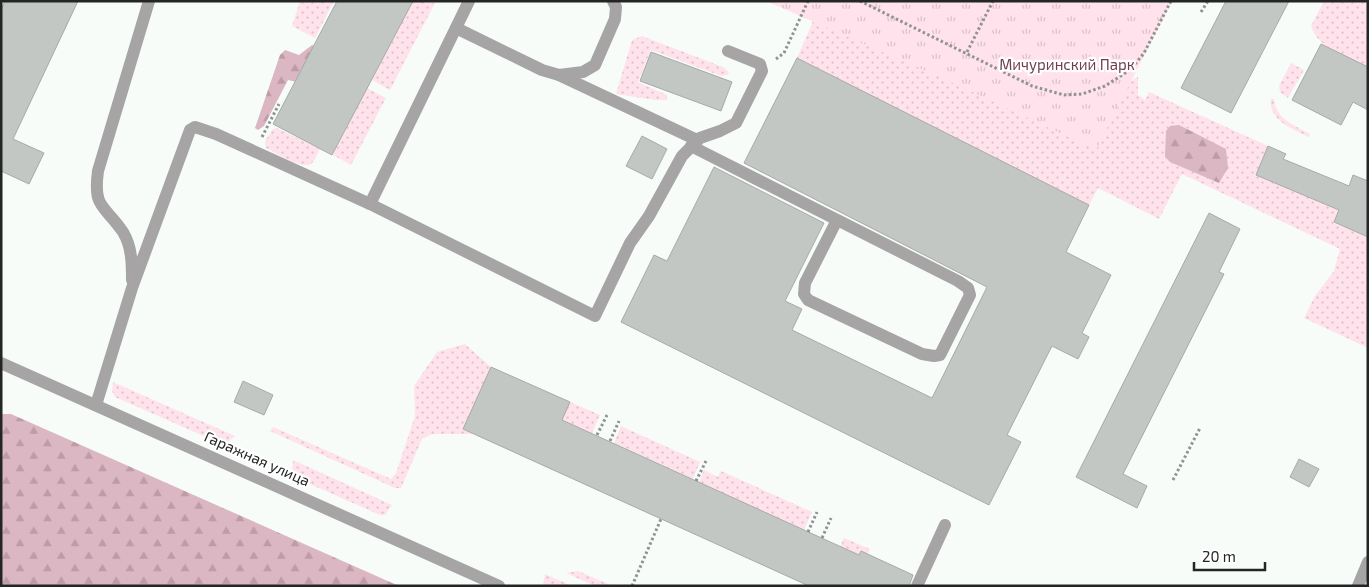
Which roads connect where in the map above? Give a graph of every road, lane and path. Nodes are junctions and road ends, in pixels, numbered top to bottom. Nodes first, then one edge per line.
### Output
1 (149, 1) edge
2 (469, 1) edge
3 (613, 1) edge
4 (808, 1) edge
5 (860, 1) edge
6 (993, 1) edge
7 (1171, 1) edge
8 (1208, 1) edge
9 (1202, 12) dead end
10 (456, 28) junction
11 (728, 51) dead end
12 (784, 52) dead end
13 (967, 52) junction
14 (559, 75) junction
15 (279, 104) dead end
16 (694, 143) junction
17 (255, 151) junction
18 (370, 204) junction
19 (837, 220) junction
20 (132, 288) junction
21 (1, 363) edge
22 (96, 405) junction
23 (606, 415) dead end
24 (619, 421) dead end
25 (1200, 428) dead end
26 (597, 436) dead end
27 (610, 441) dead end
28 (706, 460) dead end
29 (1173, 480) dead end
30 (696, 481) dead end
31 (817, 512) dead end
32 (831, 518) dead end
33 (661, 519) dead end
34 (945, 525) dead end
35 (808, 532) dead end
36 (822, 538) dead end
37 (1368, 562) edge
38 (500, 586) edge
39 (632, 586) edge
40 (917, 586) edge
41 (1358, 586) edge

1 - 20 street
2 - 10 street
3 - 14 street
4 - 12 path
5 - 13 path
6 - 13 path
7 - 13 path
8 - 9 path
10 - 14 street
10 - 18 street
11 - 16 street
14 - 16 street
15 - 17 path
16 - 18 street
16 - 19 street
17 - 18 street
17 - 20 street
19 - 19 street
20 - 22 street
21 - 22 street, Гаражная улица
22 - 38 street, Гаражная улица
23 - 26 path
24 - 27 path
25 - 29 path
28 - 30 path
31 - 35 path
32 - 36 path
33 - 39 path
34 - 40 street
37 - 41 street

